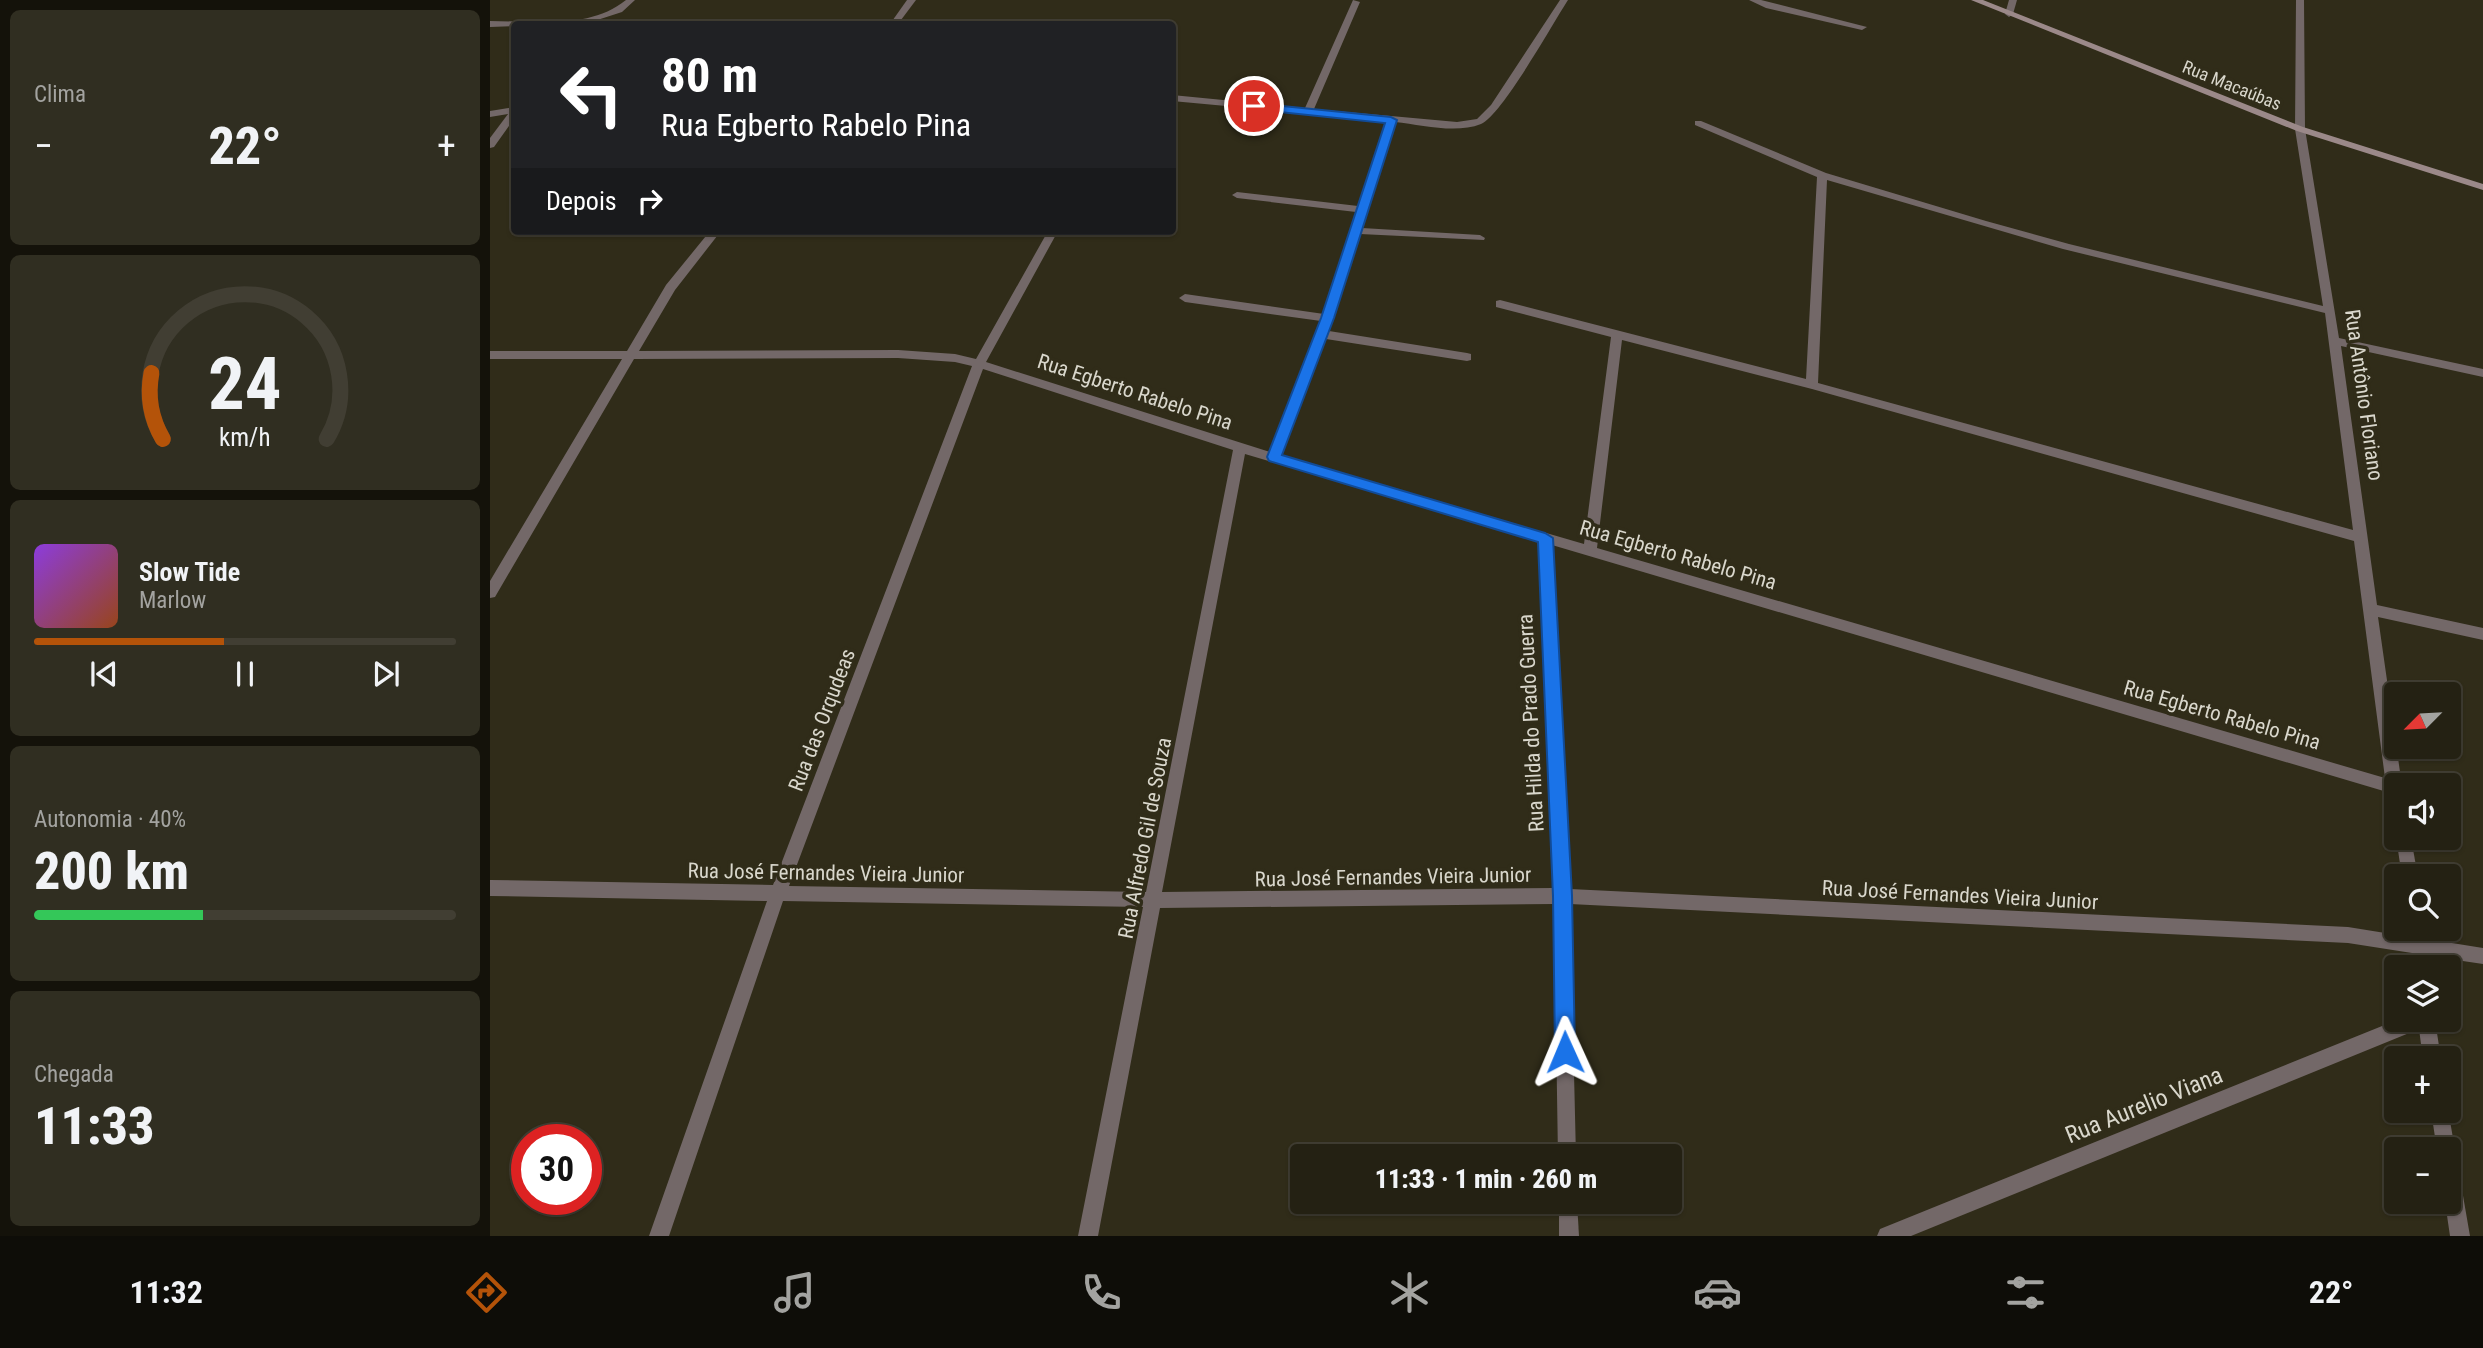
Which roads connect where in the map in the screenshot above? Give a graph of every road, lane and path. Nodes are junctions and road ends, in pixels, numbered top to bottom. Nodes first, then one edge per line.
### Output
1 (631, 0) edge
2 (912, 0) edge
3 (1564, 0) edge
4 (1754, 0) edge
5 (1975, 0) edge
6 (2013, 0) edge
7 (2300, 0) edge
8 (1356, 2) dead end
9 (2008, 14) junction
10 (556, 21) edge
11 (896, 21) edge
12 (511, 23) edge
13 (490, 24) edge
14 (1862, 27) dead end
15 (1176, 98) edge
16 (511, 112) edge
17 (1308, 112) junction
18 (490, 114) edge
19 (511, 116) edge
20 (1391, 120) junction
21 (1698, 123) dead end
22 (2300, 129) junction
23 (490, 145) edge
24 (1822, 175) junction
25 (2483, 187) edge
26 (1237, 195) dead end
27 (1364, 210) junction
28 (1357, 230) junction
29 (713, 235) edge
30 (1051, 235) edge
31 (1480, 237) dead end
32 (1185, 298) dead end
33 (1500, 304) dead end
34 (2330, 312) junction
35 (1328, 318) junction
36 (1321, 334) junction
37 (1617, 336) junction
38 (2334, 341) junction
39 (490, 355) edge
40 (628, 356) junction
41 (1467, 357) dead end
42 (979, 364) junction
43 (2483, 373) edge
44 (1812, 385) junction
45 (1240, 448) junction
46 (1274, 457) junction
47 (2359, 537) junction
48 (1545, 538) junction
49 (1590, 552) junction
50 (495, 577) edge
51 (490, 593) edge
52 (2369, 610) junction
53 (2483, 634) edge
54 (2392, 773) edge
55 (2384, 788) edge
56 (490, 888) edge
57 (778, 893) junction
58 (1562, 896) junction
59 (1155, 900) junction
60 (2384, 936) edge
61 (2432, 941) edge
62 (2483, 956) edge
63 (2389, 1032) edge
64 (1567, 1144) edge
65 (1568, 1214) edge
66 (2456, 1214) edge
67 (659, 1236) edge
68 (1088, 1236) edge
69 (1569, 1236) edge
70 (1886, 1236) edge
71 (2460, 1236) edge

1 - 10 street
2 - 11 street
3 - 20 street
4 - 14 street
5 - 9 street, Rua Macaúbas
6 - 9 street
7 - 22 street, Rua Antônio Floriano
8 - 17 street
9 - 22 street, Rua Macaúbas
12 - 13 street
15 - 17 street
16 - 18 street
17 - 20 street
19 - 23 street
20 - 27 street
21 - 24 street
22 - 25 street, Rua Macaúbas
22 - 34 street, Rua Antônio Floriano
24 - 34 street
24 - 44 street
26 - 27 street
27 - 28 street
28 - 31 street
28 - 35 street
29 - 40 street
30 - 42 street, Rua das Orqudeas
32 - 35 street
33 - 37 street
34 - 38 street, Rua Antônio Floriano
35 - 36 street
36 - 41 street
36 - 46 street
37 - 44 street
37 - 49 street
38 - 43 street
38 - 47 street, Rua Antônio Floriano
39 - 40 street, Rua Egberto Rabelo Pina
40 - 42 street, Rua Egberto Rabelo Pina
40 - 50 street
42 - 45 street, Rua Egberto Rabelo Pina
42 - 57 street, Rua das Orqudeas
44 - 47 street
45 - 46 street, Rua Egberto Rabelo Pina
45 - 59 street, Rua Alfredo Gil de Souza
46 - 48 street, Rua Egberto Rabelo Pina
47 - 52 street, Rua Antônio Floriano
48 - 49 street, Rua Egberto Rabelo Pina
48 - 58 street, Rua Hilda do Prado Guerra
49 - 55 street, Rua Egberto Rabelo Pina
50 - 51 street
52 - 53 street
52 - 54 street, Rua Antônio Floriano
56 - 57 street, Rua José Fernandes Vieira Junior
57 - 59 street, Rua José Fernandes Vieira Junior
57 - 67 street, Rua das Orqudeas
58 - 59 street, Rua José Fernandes Vieira Junior
58 - 60 street, Rua José Fernandes Vieira Junior
58 - 64 street, Rua Hilda do Prado Guerra
59 - 68 street, Rua Alfredo Gil de Souza
61 - 62 street, Rua José Fernandes Vieira Junior
63 - 70 street, Rua Aurelio Viana
65 - 69 street
66 - 71 street

